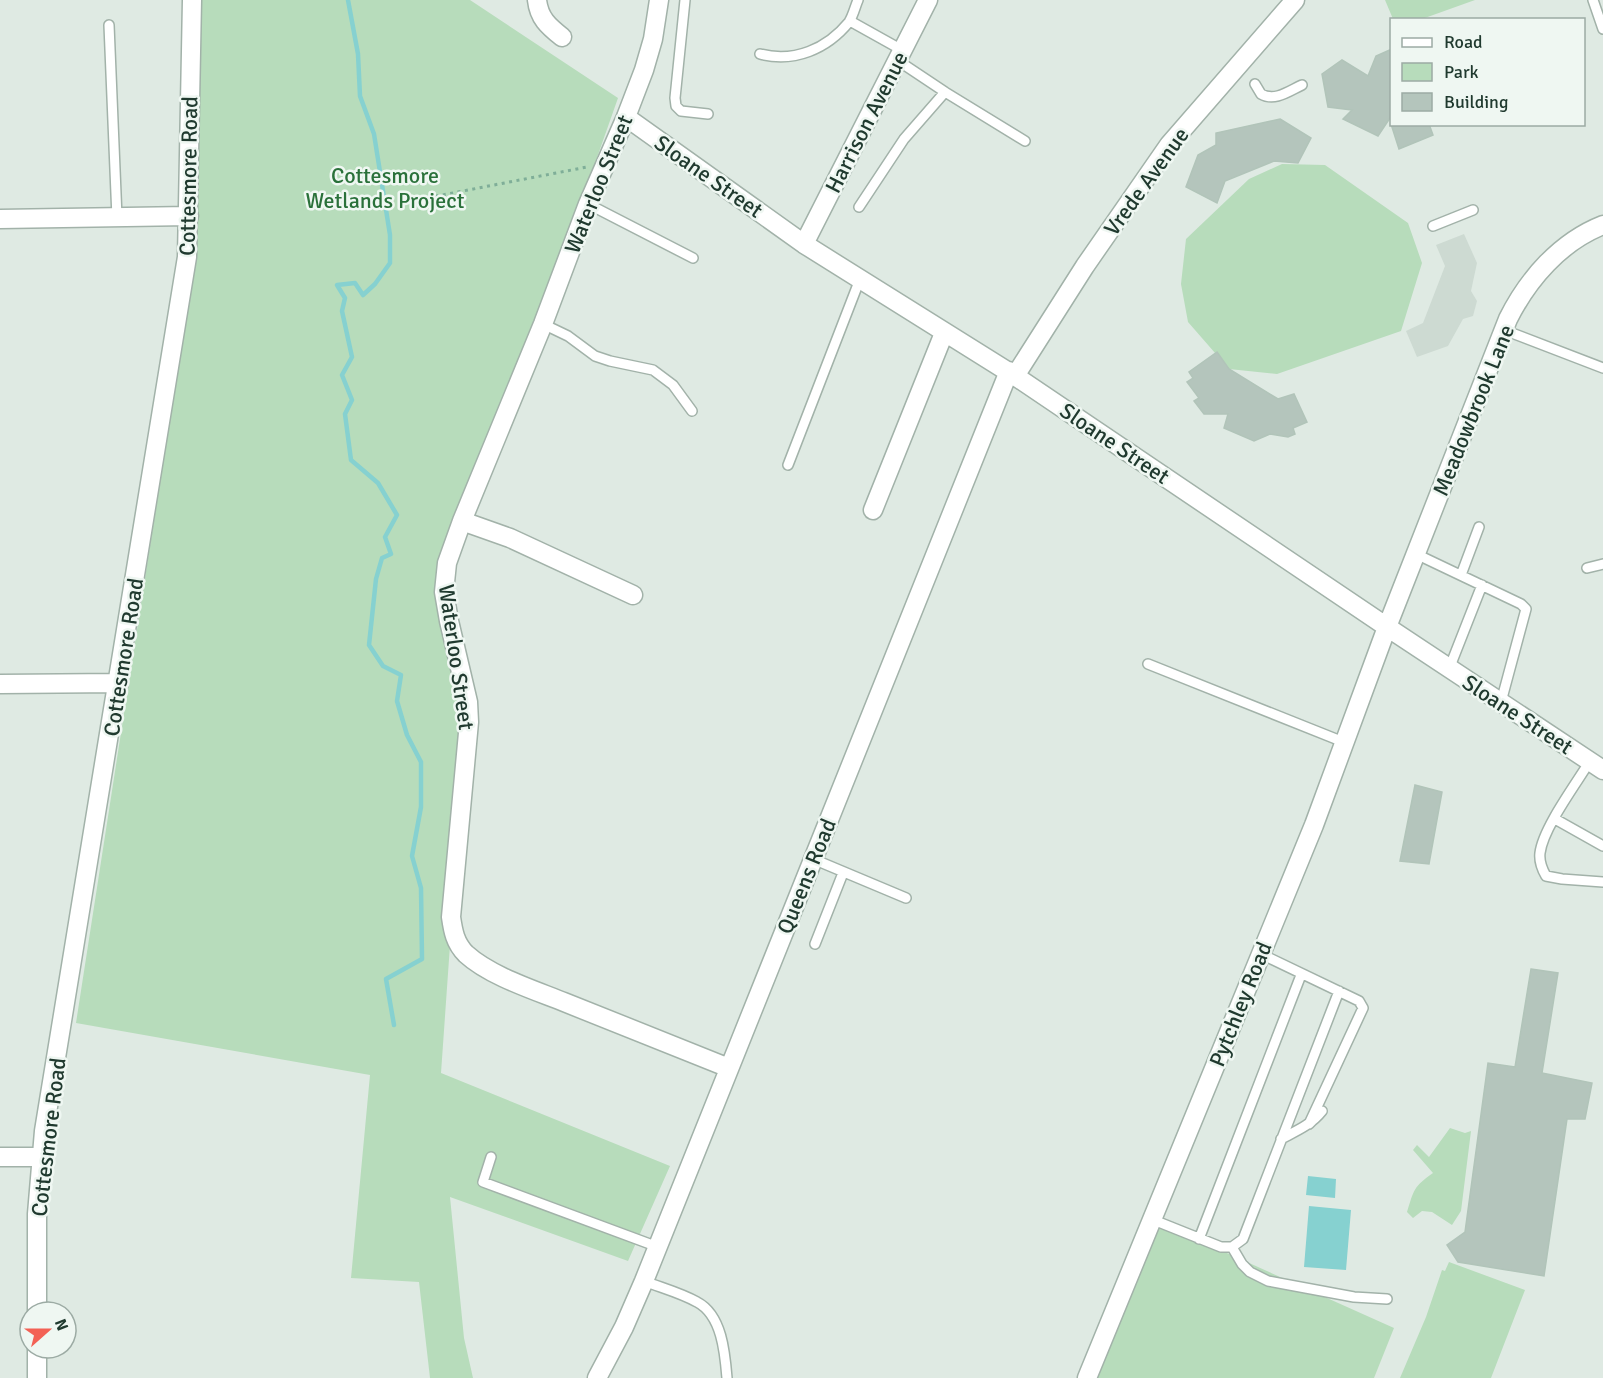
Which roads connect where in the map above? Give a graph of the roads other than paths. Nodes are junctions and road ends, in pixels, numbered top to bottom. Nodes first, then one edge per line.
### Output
1 (192, 0) edge
2 (537, 0) edge
3 (659, 0) edge
4 (685, 0) edge
5 (858, 0) edge
6 (928, 0) edge
7 (1295, 0) edge
8 (1593, 0) edge
9 (850, 21) junction
10 (110, 25) dead end
11 (1603, 29) edge
12 (562, 37) dead end
13 (760, 54) dead end
14 (900, 55) junction
15 (1256, 84) dead end
16 (1302, 85) dead end
17 (945, 92) junction
18 (708, 114) dead end
19 (626, 117) junction
20 (1025, 141) dead end
21 (588, 204) junction
22 (859, 207) dead end
23 (1473, 210) dead end
24 (189, 216) junction
25 (117, 218) junction
26 (0, 219) edge
27 (1603, 225) edge
28 (1433, 226) dead end
29 (804, 244) junction
30 (693, 258) dead end
31 (860, 279) junction
32 (543, 324) junction
33 (1504, 330) junction
34 (944, 333) junction
35 (1603, 368) edge
36 (1012, 373) junction
37 (692, 411) dead end
38 (788, 465) dead end
39 (873, 510) dead end
40 (462, 521) junction
41 (1479, 527) dead end
42 (1416, 554) junction
43 (1603, 564) edge
44 (1587, 568) dead end
45 (1461, 575) junction
46 (1482, 585) junction
47 (633, 595) dead end
48 (1387, 627) junction
49 (1148, 664) dead end
50 (1449, 669) junction
51 (119, 683) junction
52 (0, 684) edge
53 (1501, 702) junction
54 (1346, 743) junction
55 (1597, 766) edge
56 (1555, 819) junction
57 (1603, 846) edge
58 (813, 859) junction
59 (843, 873) junction
60 (1603, 882) edge
61 (906, 898) dead end
62 (815, 944) dead end
63 (1261, 954) junction
64 (1301, 975) junction
65 (1339, 991) junction
66 (729, 1068) junction
67 (1281, 1139) junction
68 (0, 1157) edge
69 (41, 1157) junction
70 (491, 1157) dead end
71 (1151, 1219) junction
72 (1198, 1239) junction
73 (658, 1247) junction
74 (1232, 1247) junction
75 (644, 1281) junction
76 (1387, 1299) dead end
77 (37, 1300) edge
78 (37, 1360) edge
79 (37, 1378) edge
80 (597, 1378) edge
81 (727, 1378) edge
82 (1087, 1378) edge

1 - 24 street, Cottesmore Road
2 - 12 street
3 - 19 street, Waterloo Street
4 - 18 lane
5 - 9 lane
6 - 14 street, Harrison Avenue
7 - 36 street, Vrede Avenue
8 - 11 lane
9 - 13 lane
9 - 14 lane
10 - 25 lane
14 - 17 lane
14 - 29 street, Harrison Avenue
15 - 16 lane
17 - 20 lane
17 - 22 lane
19 - 21 street, Waterloo Street
19 - 29 street, Sloane Street
21 - 30 lane
21 - 32 street, Waterloo Street
23 - 28 lane
24 - 25 street
24 - 51 street, Cottesmore Road
25 - 26 street
27 - 33 street, Meadowbrook Lane
29 - 31 street, Sloane Street
31 - 34 street, Sloane Street
31 - 38 lane
32 - 37 lane
32 - 40 street, Waterloo Street
33 - 35 lane
33 - 42 street, Meadowbrook Lane
34 - 36 street, Sloane Street
34 - 39 street
36 - 48 street, Sloane Street
36 - 58 street, Queens Road
40 - 47 street
40 - 66 street, Waterloo Street
41 - 45 lane
42 - 45 lane
42 - 48 street, Meadowbrook Lane
43 - 44 lane
45 - 46 lane
46 - 50 lane
46 - 53 lane
48 - 50 street, Sloane Street
48 - 54 street, Pytchley Road
49 - 54 lane
50 - 53 street, Sloane Street
51 - 52 street
51 - 69 street, Cottesmore Road
53 - 55 street, Sloane Street
54 - 63 street, Pytchley Road
55 - 56 lane
56 - 57 lane
56 - 60 lane
58 - 59 lane
58 - 66 street, Queens Road
59 - 61 lane
59 - 62 lane
63 - 64 lane
63 - 71 street, Pytchley Road
64 - 65 lane
64 - 72 lane
65 - 67 lane
65 - 67 lane
66 - 73 street, Queens Road
67 - 74 lane
68 - 69 street
69 - 77 street, Cottesmore Road
70 - 73 lane
71 - 72 lane
71 - 82 street, Pytchley Road
72 - 74 lane
73 - 75 street, Queens Road
74 - 76 lane
75 - 80 street, Queens Road
75 - 81 lane
78 - 79 street

